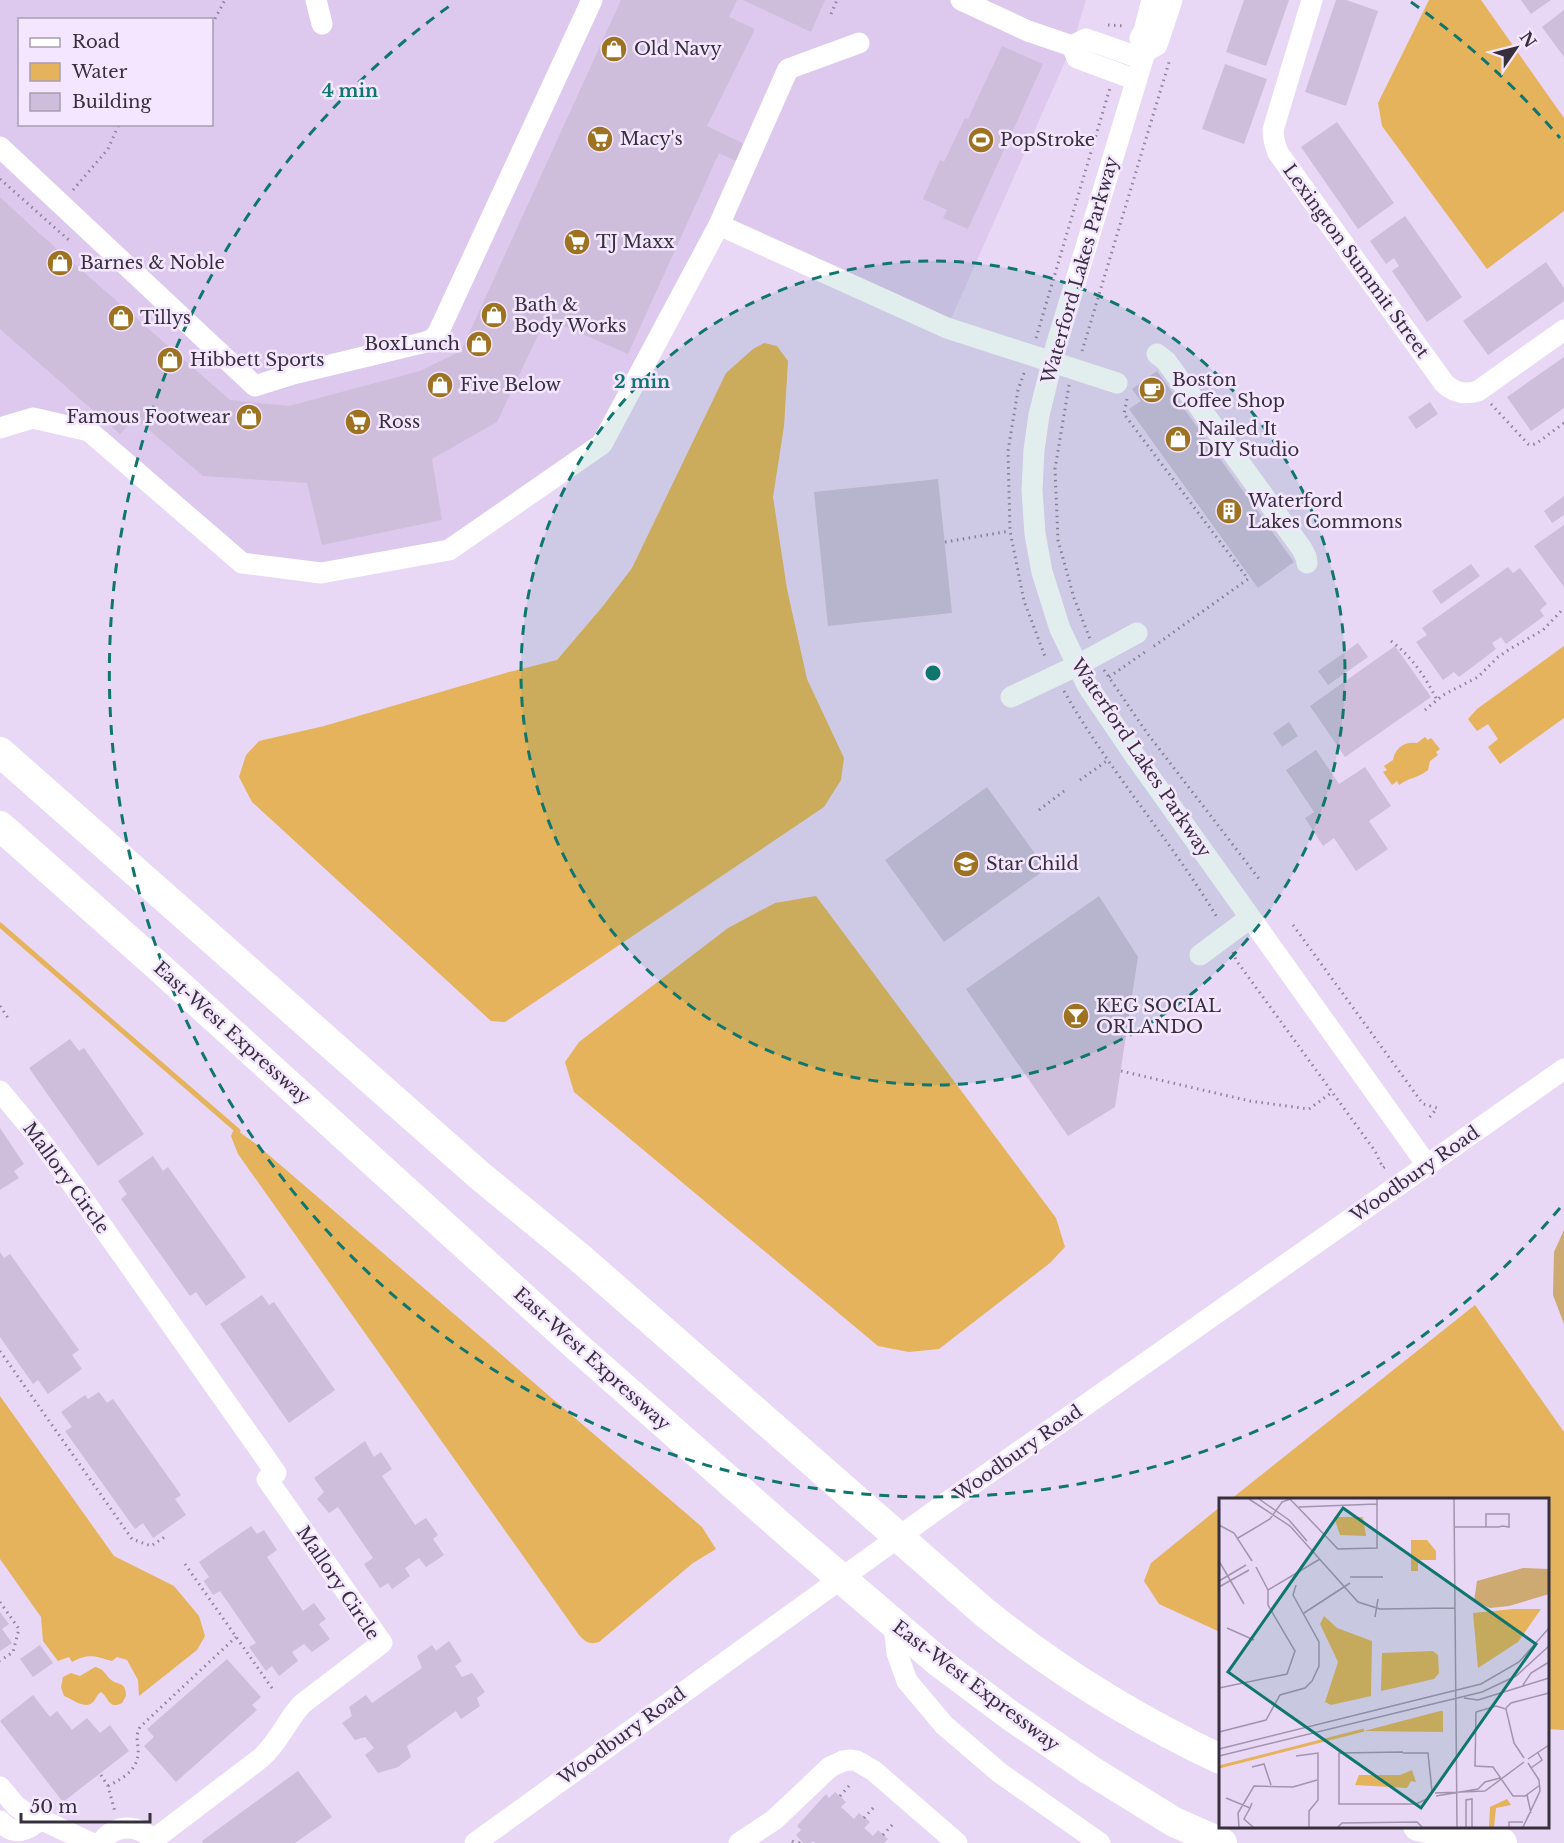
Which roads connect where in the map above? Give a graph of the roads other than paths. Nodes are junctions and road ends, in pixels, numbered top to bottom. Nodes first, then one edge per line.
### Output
1 (316, 0) edge
2 (592, 0) edge
3 (961, 0) edge
4 (1152, 0) edge
5 (1172, 0) edge
6 (1312, 0) edge
7 (322, 24) dead end
8 (859, 43) dead end
9 (1072, 46) junction
10 (1144, 55) junction
11 (1136, 81) junction
12 (0, 147) edge
13 (719, 225) junction
14 (1564, 330) edge
15 (1157, 354) dead end
16 (1052, 362) junction
17 (1123, 390) road end
18 (0, 428) edge
19 (1307, 563) dead end
20 (1137, 633) dead end
21 (1076, 666) junction
22 (1011, 697) dead end
23 (0, 752) edge
24 (0, 826) edge
25 (1250, 918) junction
26 (1200, 955) dead end
27 (1564, 1069) edge
28 (0, 1090) edge
29 (1427, 1166) junction
30 (894, 1624) junction
31 (1219, 1758) edge
32 (0, 1788) edge
33 (40, 1820) junction
34 (0, 1821) edge
35 (1423, 1828) edge
36 (154, 1841) edge
37 (91, 1843) edge
38 (101, 1843) edge
39 (475, 1843) edge
40 (739, 1843) edge
41 (957, 1843) edge
42 (1100, 1843) edge
43 (1222, 1843) edge
44 (1502, 1843) edge

1 - 7 street
2 - 12 street
3 - 9 street
4 - 10 street, Waterford Lakes Parkway
5 - 10 street, Waterford Lakes Parkway
6 - 14 street, Lexington Summit Street
8 - 13 street
9 - 10 street
9 - 11 street
10 - 11 street, Waterford Lakes Parkway
11 - 16 street, Waterford Lakes Parkway
13 - 16 street
13 - 18 street
15 - 19 street
16 - 17 street
16 - 21 street, Waterford Lakes Parkway
20 - 21 street
21 - 22 street
21 - 25 street, Waterford Lakes Parkway
23 - 31 highway
24 - 30 highway, East-West Expressway
25 - 26 street
25 - 29 street, Waterford Lakes Parkway
27 - 29 street, Woodbury Road
28 - 36 street, Mallory Circle
29 - 39 street, Woodbury Road
30 - 42 street
30 - 43 highway, East-West Expressway
32 - 33 street
33 - 34 street
33 - 37 street
35 - 44 highway
36 - 38 street
40 - 41 street

